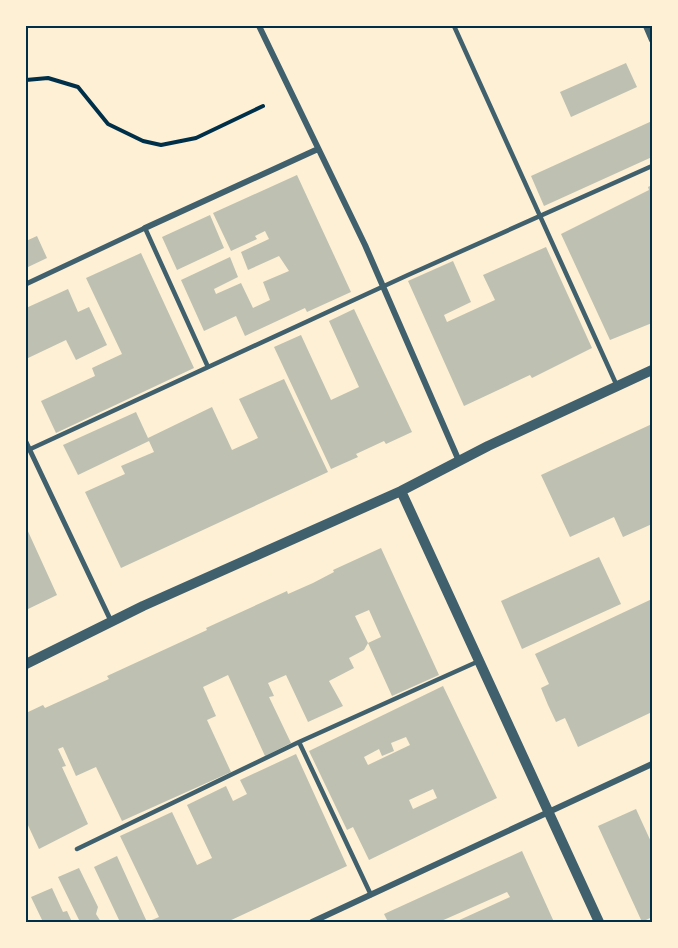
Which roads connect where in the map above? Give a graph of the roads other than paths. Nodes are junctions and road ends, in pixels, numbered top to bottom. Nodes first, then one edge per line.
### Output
1 (259, 26) edge
2 (454, 26) edge
3 (646, 26) edge
4 (652, 40) edge
5 (318, 149) junction
6 (652, 166) edge
7 (540, 217) junction
8 (145, 228) junction
9 (26, 284) edge
10 (383, 287) junction
11 (208, 367) junction
12 (652, 369) edge
13 (617, 386) junction
14 (26, 442) edge
15 (27, 450) edge
16 (459, 461) junction
17 (401, 490) junction
18 (111, 621) junction
19 (479, 661) junction
20 (26, 664) edge
21 (299, 742) junction
22 (652, 764) edge
23 (550, 811) junction
24 (77, 849) dead end
25 (371, 895) junction
26 (312, 922) edge
27 (599, 922) edge

1 - 5 street
2 - 7 lane
3 - 4 street
5 - 8 street
5 - 10 street
6 - 7 lane
7 - 10 lane
7 - 13 lane
8 - 9 street
8 - 11 lane
10 - 11 lane
10 - 16 street
11 - 15 lane
12 - 13 street
13 - 16 street
14 - 15 street
15 - 18 street
16 - 17 street
17 - 18 street
17 - 19 street
18 - 20 street
19 - 21 lane
19 - 23 street
21 - 24 lane
21 - 25 lane
22 - 23 street
23 - 25 street
23 - 27 street
25 - 26 street

